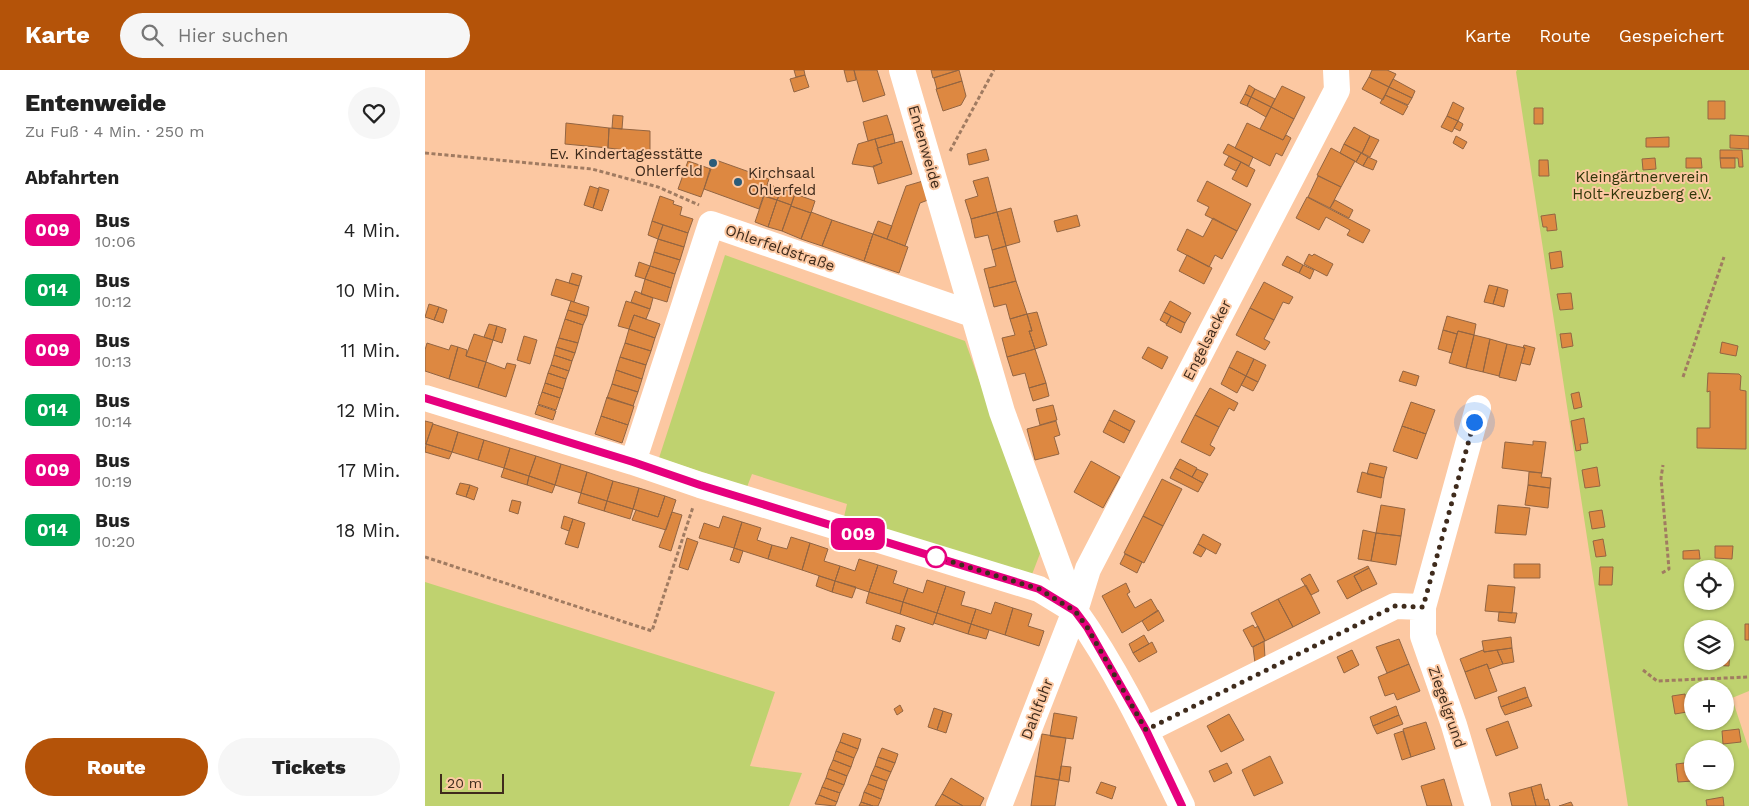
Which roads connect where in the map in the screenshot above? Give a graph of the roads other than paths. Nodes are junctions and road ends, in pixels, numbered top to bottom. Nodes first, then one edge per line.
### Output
1 (902, 70) edge
2 (1335, 70) edge
3 (972, 314) junction
4 (425, 398) edge
5 (1478, 408) dead end
6 (633, 462) junction
7 (1423, 607) junction
8 (1075, 611) junction
9 (1146, 730) junction
10 (999, 806) edge
11 (1182, 806) edge
12 (1478, 806) edge

1 - 3 street, Entenweide
2 - 8 street, Engelsacker
3 - 6 street, Ohlerfeldstraße
3 - 8 street, Entenweide
4 - 6 street
5 - 7 street, Ziegelgrund
6 - 8 street
7 - 9 street
7 - 12 street, Ziegelgrund
8 - 9 street, Entenweide
8 - 10 street, Dahlfuhr
9 - 11 street, Entenweide

